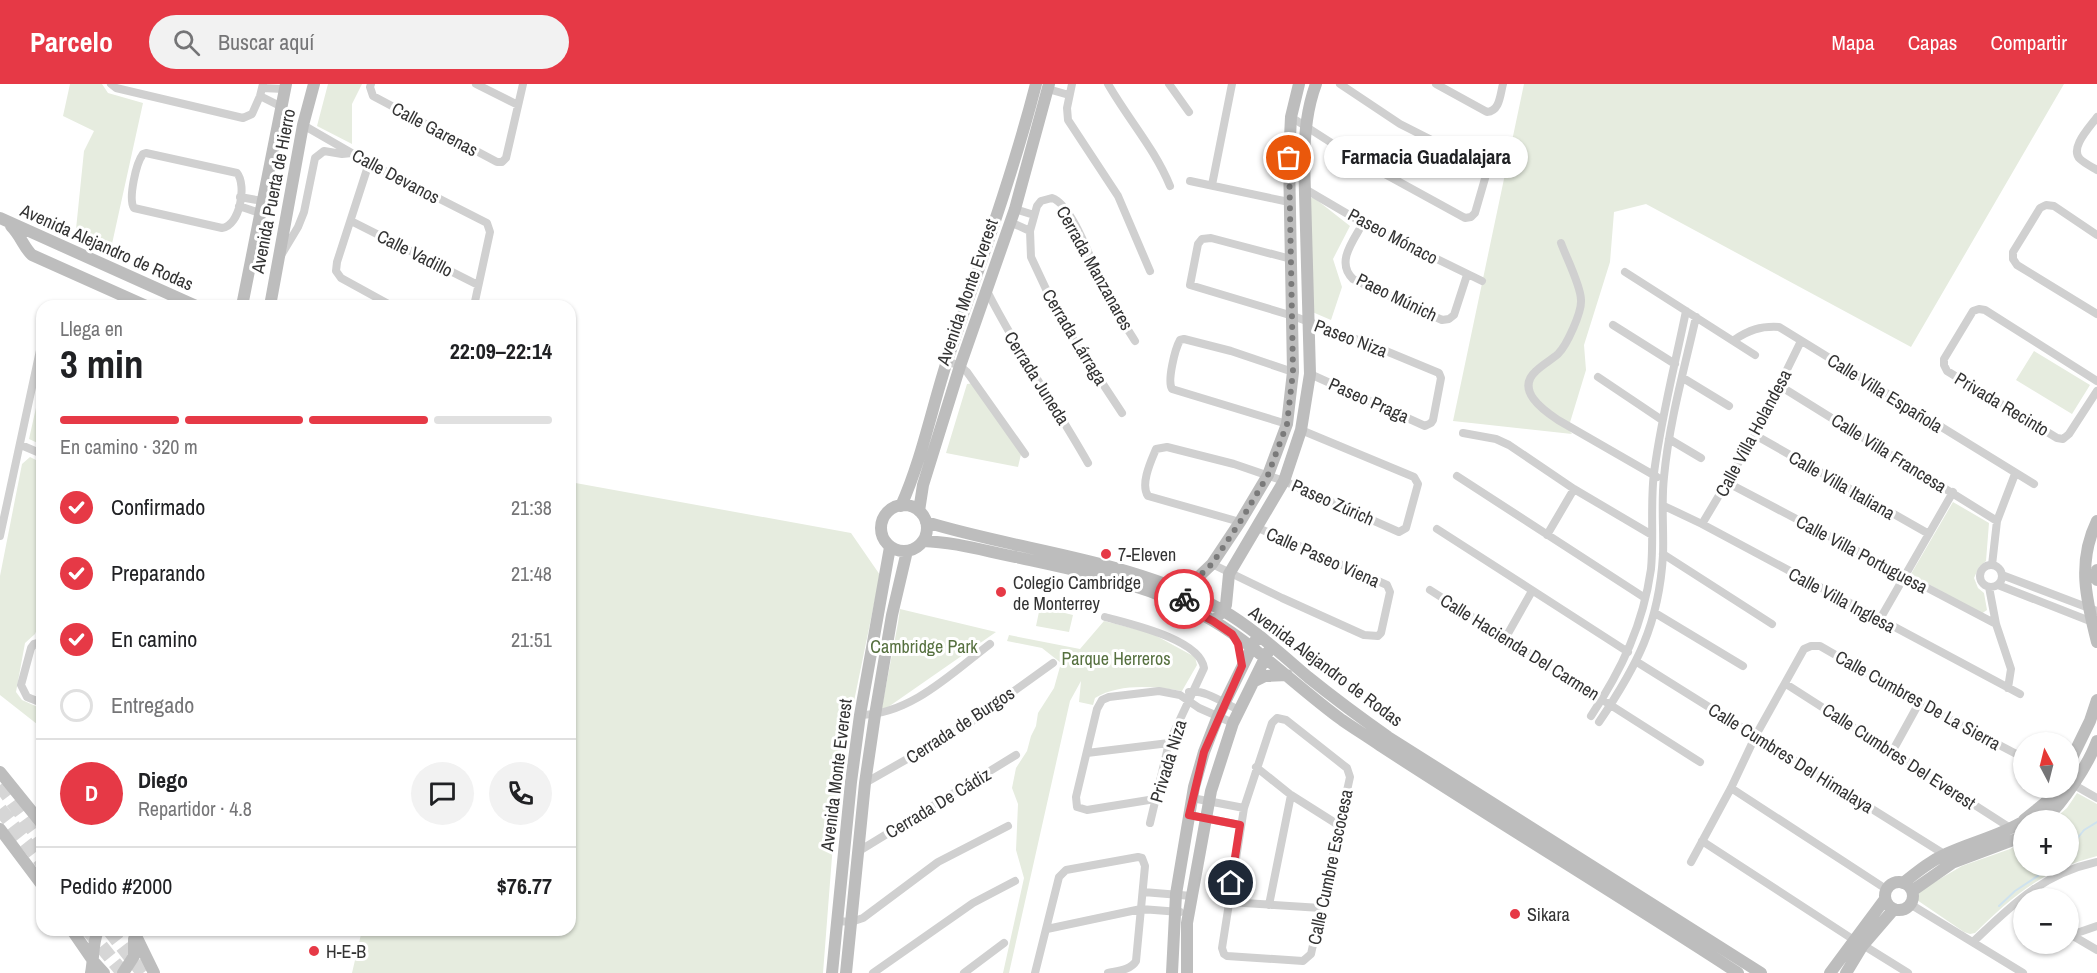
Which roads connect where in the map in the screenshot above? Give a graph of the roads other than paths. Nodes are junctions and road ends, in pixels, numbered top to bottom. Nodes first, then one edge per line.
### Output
1 (111, 84) edge
2 (314, 84) edge
3 (476, 84) edge
4 (523, 84) edge
5 (1108, 84) edge
6 (1169, 84) edge
7 (1232, 84) edge
8 (1299, 84) edge
9 (1316, 84) edge
10 (1340, 84) edge
11 (1436, 84) edge
12 (1503, 84) edge
13 (285, 86) edge
14 (1044, 86) edge
15 (371, 88) edge
16 (262, 89) edge
17 (1071, 89) edge
18 (518, 105) junction
19 (280, 106) junction
20 (1189, 112) dead end
21 (1291, 117) junction
22 (2097, 117) edge
23 (303, 125) junction
24 (1305, 127) junction
25 (1027, 141) junction
26 (353, 153) junction
27 (369, 163) junction
28 (2097, 170) edge
29 (1190, 181) dead end
30 (1212, 185) junction
31 (1170, 186) dead end
32 (1305, 189) junction
33 (240, 197) junction
34 (1289, 202) junction
35 (239, 207) junction
36 (261, 207) junction
37 (1014, 209) junction
38 (2, 219) edge
39 (351, 220) junction
40 (1010, 222) junction
41 (1032, 223) junction
42 (1363, 223) junction
43 (2097, 235) edge
44 (37, 236) junction
45 (1561, 243) dead end
46 (26, 246) junction
47 (1291, 259) junction
48 (90, 260) junction
49 (277, 261) junction
50 (1150, 271) dead end
51 (1625, 272) dead end
52 (1467, 274) junction
53 (82, 278) junction
54 (1482, 281) dead end
55 (478, 285) junction
56 (987, 291) junction
57 (132, 300) edge
58 (182, 300) edge
59 (244, 300) edge
60 (271, 300) edge
61 (381, 300) edge
62 (475, 300) edge
63 (1686, 311) junction
64 (2097, 314) edge
65 (1293, 316) junction
66 (1696, 317) junction
67 (1309, 322) junction
68 (1613, 325) dead end
69 (1734, 340) junction
70 (1135, 341) dead end
71 (1801, 341) junction
72 (1755, 355) dead end
73 (947, 361) junction
74 (1675, 364) junction
75 (960, 366) junction
76 (36, 371) edge
77 (1293, 372) junction
78 (1310, 374) junction
79 (1598, 377) dead end
80 (1683, 378) junction
81 (2095, 382) edge
82 (1780, 386) junction
83 (2097, 392) edge
84 (1730, 406) dead end
85 (1122, 413) dead end
86 (1662, 420) junction
87 (1287, 424) junction
88 (1428, 425) joint
89 (1301, 430) junction
90 (1463, 433) dead end
91 (1755, 435) junction
92 (1669, 439) junction
93 (21, 445) junction
94 (36, 451) edge
95 (1025, 454) dead end
96 (1701, 458) dead end
97 (1088, 463) dead end
98 (2015, 474) junction
99 (1268, 475) junction
100 (1457, 476) dead end
101 (1654, 476) junction
102 (1284, 480) junction
103 (1663, 480) junction
104 (1728, 483) junction
105 (2034, 484) dead end
106 (1574, 489) junction
107 (1953, 492) junction
108 (901, 506) junction
109 (1664, 506) junction
110 (919, 511) junction
111 (2097, 520) edge
112 (1997, 521) junction
113 (926, 522) junction
114 (1240, 522) junction
115 (1702, 524) junction
116 (1256, 527) junction
117 (1437, 529) dead end
118 (1929, 534) junction
119 (1548, 535) junction
120 (1652, 535) junction
121 (0, 536) edge
122 (923, 541) junction
123 (890, 547) junction
124 (907, 551) junction
125 (1663, 554) junction
126 (1212, 564) junction
127 (1992, 565) junction
128 (2097, 570) edge
129 (1229, 574) junction
130 (2002, 575) junction
131 (1905, 577) junction
132 (2097, 580) edge
133 (1994, 586) junction
134 (1430, 590) dead end
135 (1532, 591) junction
136 (2043, 591) junction
137 (1645, 598) junction
138 (1185, 599) junction
139 (2037, 601) junction
140 (1223, 611) junction
141 (1655, 613) junction
142 (2094, 616) edge
143 (1105, 617) dead end
144 (1880, 620) junction
145 (1213, 621) junction
146 (1772, 624) dead end
147 (1996, 624) junction
148 (1232, 634) junction
149 (1258, 636) junction
150 (1506, 637) junction
151 (2097, 642) edge
152 (36, 643) edge
153 (990, 644) dead end
154 (1271, 646) junction
155 (1251, 648) junction
156 (1629, 652) junction
157 (1265, 658) junction
158 (1637, 662) junction
159 (1053, 663) dead end
160 (1242, 666) junction
161 (1743, 666) dead end
162 (1287, 675) junction
163 (1253, 682) junction
164 (1786, 684) junction
165 (2008, 688) junction
166 (1193, 691) junction
167 (2020, 694) dead end
168 (1180, 695) junction
169 (1602, 699) junction
170 (2097, 700) edge
171 (36, 701) edge
172 (1188, 701) junction
173 (1224, 703) junction
174 (1919, 703) junction
175 (1610, 705) junction
176 (1239, 710) junction
177 (875, 715) junction
178 (860, 716) junction
179 (1218, 716) junction
180 (1233, 723) junction
181 (1755, 735) junction
182 (1169, 743) junction
183 (2079, 745) joint
184 (2096, 749) edge
185 (1892, 752) junction
186 (2013, 752) edge
187 (1087, 753) junction
188 (1016, 755) dead end
189 (1700, 762) dead end
190 (1256, 767) junction
191 (2079, 771) edge
192 (0, 772) edge
193 (865, 783) junction
194 (1731, 788) junction
195 (2079, 788) edge
196 (1291, 795) junction
197 (1192, 798) junction
198 (2049, 798) edge
199 (2063, 798) edge
200 (2097, 798) edge
201 (1155, 799) junction
202 (1209, 802) junction
203 (1244, 808) junction
204 (2037, 810) edge
205 (2053, 810) edge
206 (1189, 815) junction
207 (36, 817) edge
208 (1205, 818) junction
209 (1150, 823) dead end
210 (1240, 825) junction
211 (1008, 826) dead end
212 (1340, 826) junction
213 (0, 829) edge
214 (846, 829) junction
215 (860, 829) junction
216 (2012, 829) joint
217 (2013, 840) edge
218 (1702, 841) junction
219 (859, 851) junction
220 (1944, 855) junction
221 (1691, 862) dead end
222 (2097, 862) edge
223 (36, 877) edge
224 (1015, 881) dead end
225 (2041, 888) edge
226 (1143, 892) junction
227 (1908, 893) junction
228 (1176, 894) junction
229 (1886, 894) junction
230 (1192, 896) junction
231 (1228, 902) junction
232 (1269, 905) junction
233 (2013, 907) edge
234 (1141, 909) junction
235 (1321, 909) junction
236 (1894, 909) junction
237 (1174, 911) junction
238 (1189, 912) junction
239 (845, 921) junction
240 (2097, 926) edge
241 (1047, 929) junction
242 (2079, 931) edge
243 (75, 936) edge
244 (96, 936) edge
245 (134, 936) edge
246 (136, 936) edge
247 (2079, 939) edge
248 (1858, 942) junction
249 (1973, 942) junction
250 (1004, 943) dead end
251 (2097, 950) edge
252 (92, 967) edge
253 (104, 973) edge
254 (123, 973) edge
255 (154, 973) edge
256 (832, 973) edge
257 (846, 973) edge
258 (873, 973) edge
259 (964, 973) edge
260 (1035, 973) edge
261 (1107, 973) edge
262 (1172, 973) edge
263 (1187, 973) edge
264 (1738, 973) edge
265 (1761, 973) edge
266 (1830, 973) edge
267 (1846, 973) edge
268 (1908, 973) edge
269 (2023, 973) edge

1 - 16 street
2 - 23 street, Avenida Puerta de Hierro
3 - 18 street
4 - 18 street
5 - 31 street
6 - 20 street
7 - 30 street
8 - 21 street
9 - 24 street
10 - 24 street
11 - 12 street
13 - 16 street
13 - 19 street, Avenida Puerta de Hierro
14 - 17 street
14 - 25 street, Avenida Monte Everest
15 - 18 street, Calle Garenas
16 - 19 street
17 - 50 street
19 - 36 street, Avenida Puerta de Hierro
21 - 24 street
21 - 34 street
22 - 28 street
23 - 26 street, Calle Devanos
23 - 49 street, Avenida Puerta de Hierro
24 - 32 street
25 - 37 street, Avenida Monte Everest
25 - 73 street, Avenida Monte Everest
26 - 27 street, Calle Devanos
26 - 49 street
27 - 39 street
27 - 55 street, Calle Devanos
29 - 30 street
30 - 34 street
32 - 42 street, Paseo Mónaco
32 - 67 street
33 - 35 street
33 - 35 street
33 - 36 street
34 - 47 street
35 - 36 street
36 - 59 street, Avenida Puerta de Hierro
37 - 40 street, Avenida Monte Everest
37 - 41 street
38 - 44 street, Avenida Alejandro de Rodas
38 - 46 street, Avenida Alejandro de Rodas
39 - 55 street, Calle Vadillo
39 - 61 street
40 - 41 street
40 - 56 street, Avenida Monte Everest
41 - 70 street, Cerrada Manzanares
41 - 85 street, Cerrada Lárraga
42 - 52 street, Paseo Mónaco
42 - 52 street, Paeo Múnich
43 - 64 street
44 - 46 street
44 - 48 street, Avenida Alejandro de Rodas
45 - 101 street
46 - 53 street, Avenida Alejandro de Rodas
47 - 65 street
47 - 65 street, Paseo Niza
48 - 53 street
48 - 58 street, Avenida Alejandro de Rodas
49 - 60 street, Avenida Puerta de Hierro
51 - 63 street
52 - 54 street, Paseo Mónaco
53 - 57 street, Avenida Alejandro de Rodas
55 - 62 street
56 - 75 street, Avenida Monte Everest
56 - 97 street, Cerrada Juneda
63 - 66 street
63 - 74 street
65 - 67 street, Paseo Niza
65 - 77 street
66 - 69 street
66 - 80 street
67 - 78 street
67 - 88 street, Paseo Niza
68 - 74 street
69 - 71 street, Calle Villa Española
69 - 72 street
71 - 82 street, Calle Villa Holandesa
71 - 98 street, Calle Villa Española
73 - 75 street
73 - 108 street, Avenida Monte Everest
74 - 86 street
75 - 95 street
75 - 110 street, Avenida Monte Everest
76 - 93 street
77 - 87 street
77 - 87 street
78 - 88 street, Paseo Praga
78 - 89 street
79 - 86 street
80 - 84 street
80 - 92 street
81 - 83 street, Privada Recinto
82 - 91 street, Calle Villa Holandesa
82 - 107 street, Calle Villa Francesa
86 - 101 street
87 - 99 street
89 - 102 street
89 - 102 street, Paseo Zúrich
90 - 106 street
91 - 104 street, Calle Villa Holandesa
91 - 118 street, Calle Villa Italiana
92 - 96 street
92 - 103 street
93 - 94 street
93 - 121 street
98 - 105 street, Calle Villa Española
98 - 112 street
99 - 102 street, Paseo Zúrich
99 - 114 street
99 - 114 street, Paseo Zúrich
100 - 119 street
101 - 103 street
101 - 120 street
102 - 116 street
103 - 109 street
104 - 115 street, Calle Villa Holandesa
104 - 131 street, Calle Villa Portuguesa
106 - 119 street
106 - 120 street
107 - 112 street, Calle Villa Francesa
107 - 118 street
108 - 110 street
108 - 123 street
109 - 115 street, Calle Villa Inglesa
109 - 125 street
110 - 113 street
111 - 142 street
112 - 127 street
113 - 122 street
113 - 138 street, Avenida Alejandro de Rodas
114 - 126 street
115 - 144 street, Calle Villa Inglesa
116 - 129 street
116 - 129 street, Calle Paseo Viena
117 - 135 street
118 - 131 street
119 - 137 street
120 - 137 street
122 - 124 street
122 - 138 street, Avenida Alejandro de Rodas
123 - 124 street
123 - 178 street, Avenida Monte Everest
124 - 177 street, Avenida Monte Everest
125 - 141 street
125 - 146 street
126 - 129 street
126 - 138 street
127 - 130 street
127 - 133 street
128 - 132 street
129 - 140 street
130 - 133 street
130 - 136 street
131 - 144 street
131 - 147 street, Calle Villa Portuguesa
133 - 139 street
133 - 147 street
134 - 150 street, Calle Hacienda Del Carmen
135 - 150 street
135 - 156 street
136 - 139 street
136 - 142 street
137 - 156 street
138 - 140 street, Avenida Alejandro de Rodas
138 - 145 street, Avenida Alejandro de Rodas
139 - 142 street
140 - 145 street
140 - 149 street, Avenida Alejandro de Rodas
141 - 158 street
141 - 161 street
142 - 151 street
143 - 166 street, Privada Niza
144 - 165 street, Calle Villa Inglesa
145 - 148 street, Avenida Alejandro de Rodas
147 - 165 street
148 - 155 street, Avenida Alejandro de Rodas
148 - 160 street
149 - 154 street, Avenida Alejandro de Rodas
149 - 155 street
150 - 169 street, Calle Hacienda Del Carmen
152 - 171 street
153 - 177 street
154 - 157 street
154 - 265 street, Avenida Alejandro de Rodas
155 - 157 street, Avenida Alejandro de Rodas
155 - 160 street
156 - 169 street
157 - 162 street, Avenida Alejandro de Rodas
157 - 163 street
158 - 175 street
158 - 181 street, Calle Cumbres Del Himalaya
159 - 193 street, Cerrada de Burgos
160 - 173 street
162 - 163 street
162 - 264 street, Avenida Alejandro de Rodas
163 - 176 street
164 - 174 street, Calle Cumbres De La Sierra
164 - 181 street
164 - 185 street, Calle Cumbres Del Everest
165 - 167 street, Calle Villa Inglesa
166 - 168 street
166 - 172 street, Privada Niza
166 - 173 street
168 - 172 street
168 - 187 street
169 - 175 street, Calle Hacienda Del Carmen
169 - 175 street
170 - 183 street
172 - 179 street
172 - 182 street, Privada Niza
173 - 176 street
173 - 179 street
174 - 185 street
174 - 186 street, Calle Cumbres De La Sierra
175 - 189 street, Calle Hacienda Del Carmen
176 - 180 street
177 - 178 street
177 - 193 street, Avenida Monte Everest
178 - 214 street, Avenida Monte Everest
179 - 180 street
179 - 197 street
180 - 202 street
181 - 194 street
181 - 220 street, Calle Cumbres Del Himalaya
182 - 187 street
182 - 201 street, Privada Niza
183 - 184 street
184 - 191 street
185 - 216 street, Calle Cumbres Del Everest
187 - 201 street
188 - 219 street, Cerrada De Cádiz
190 - 196 street
190 - 203 street, Calle Cumbre Escocesa
190 - 212 street, Calle Cumbre Escocesa
192 - 207 street
193 - 215 street, Avenida Monte Everest
194 - 218 street
194 - 229 street
195 - 200 street
196 - 212 street
196 - 232 street
197 - 202 street
197 - 206 street
198 - 204 street
199 - 205 street
201 - 209 street, Privada Niza
202 - 203 street
202 - 208 street
203 - 210 street, Calle Cumbre Escocesa
206 - 208 street
206 - 228 street
208 - 210 street
208 - 230 street
210 - 231 street, Calle Cumbre Escocesa
211 - 239 street
212 - 235 street, Calle Cumbre Escocesa
213 - 223 street
214 - 215 street
214 - 239 street, Avenida Monte Everest
215 - 219 street, Avenida Monte Everest
216 - 220 street
217 - 227 street
218 - 221 street
218 - 248 street
219 - 239 street, Avenida Monte Everest
220 - 227 street
222 - 225 street
224 - 258 street
226 - 228 street
226 - 234 street
226 - 241 street
227 - 229 street
227 - 236 street
227 - 249 street
228 - 230 street
228 - 237 street
229 - 236 street
229 - 248 street
230 - 238 street
231 - 232 street
231 - 235 street, Calle Cumbre Escocesa
232 - 235 street
233 - 249 street
234 - 237 street
234 - 241 street
234 - 261 street
236 - 248 street
237 - 238 street
237 - 262 street
238 - 263 street
239 - 256 street, Avenida Monte Everest
239 - 257 street, Avenida Monte Everest
240 - 242 street
241 - 260 street
243 - 252 street
244 - 252 street
245 - 254 street
246 - 255 street
247 - 251 street
248 - 266 street
248 - 267 street
248 - 268 street
249 - 269 street
250 - 259 street
252 - 253 street

